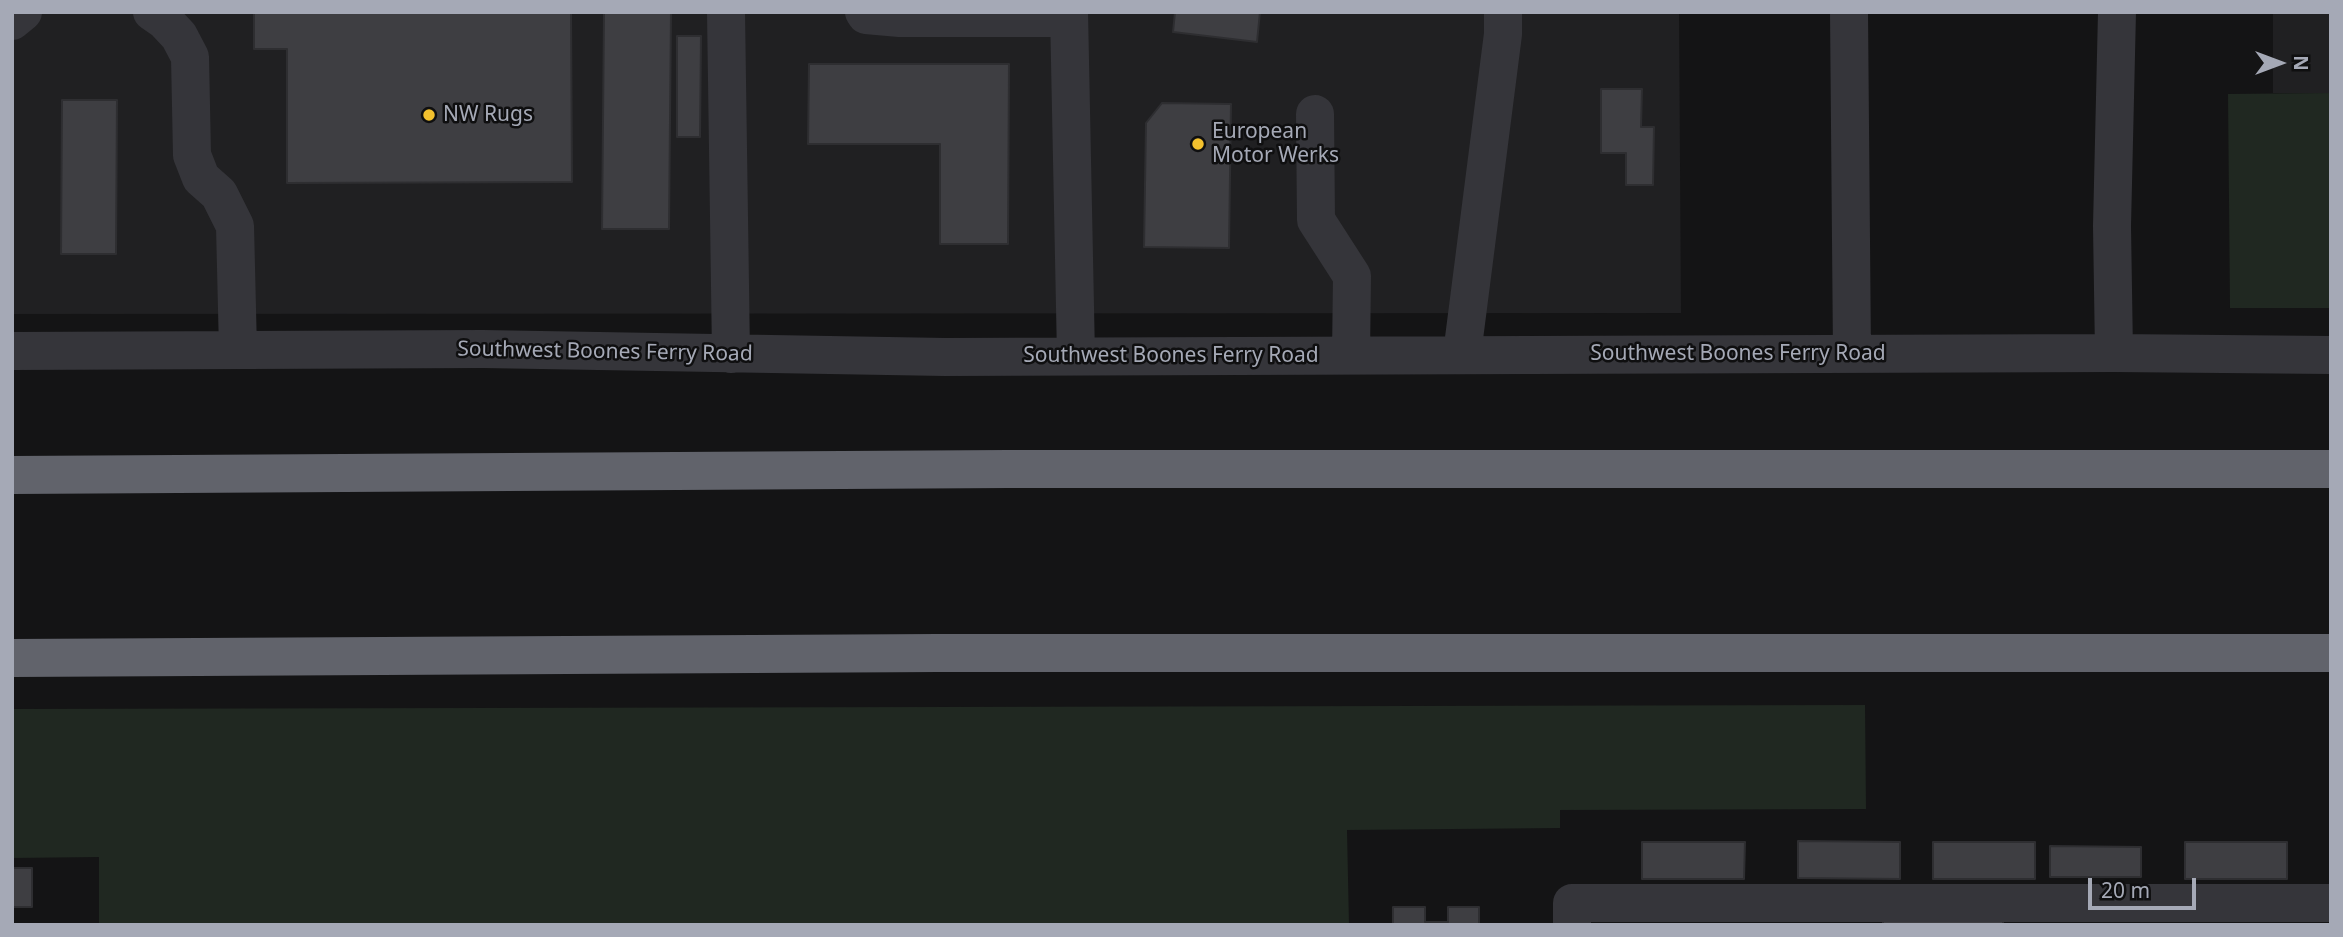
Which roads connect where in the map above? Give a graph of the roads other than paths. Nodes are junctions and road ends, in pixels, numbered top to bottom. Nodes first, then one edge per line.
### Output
1 (23, 12) edge
2 (152, 12) edge
3 (726, 12) edge
4 (864, 12) edge
5 (1503, 12) edge
6 (1849, 12) edge
7 (2118, 12) edge
8 (1069, 15) edge
9 (12, 21) edge
10 (1315, 114) dead end
11 (238, 350) junction
12 (12, 351) edge
13 (2113, 353) junction
14 (731, 354) junction
15 (1462, 354) junction
16 (1852, 354) junction
17 (1351, 355) junction
18 (2331, 355) edge
19 (1076, 356) junction
20 (2331, 469) edge
21 (12, 475) edge
22 (2331, 653) edge
23 (12, 658) edge
24 (2331, 903) edge
25 (1684, 914) edge
26 (1572, 925) edge

1 - 9 street
2 - 11 street
3 - 14 street
4 - 8 street
5 - 15 street
6 - 16 street
7 - 13 street
8 - 19 street
10 - 17 street
11 - 12 street, Southwest Boones Ferry Road
11 - 14 street, Southwest Boones Ferry Road
13 - 16 street, Southwest Boones Ferry Road
13 - 18 street, Southwest Boones Ferry Road
14 - 19 street, Southwest Boones Ferry Road
15 - 16 street, Southwest Boones Ferry Road
15 - 17 street, Southwest Boones Ferry Road
17 - 19 street, Southwest Boones Ferry Road
20 - 21 highway
22 - 23 highway
24 - 25 street
25 - 26 street

